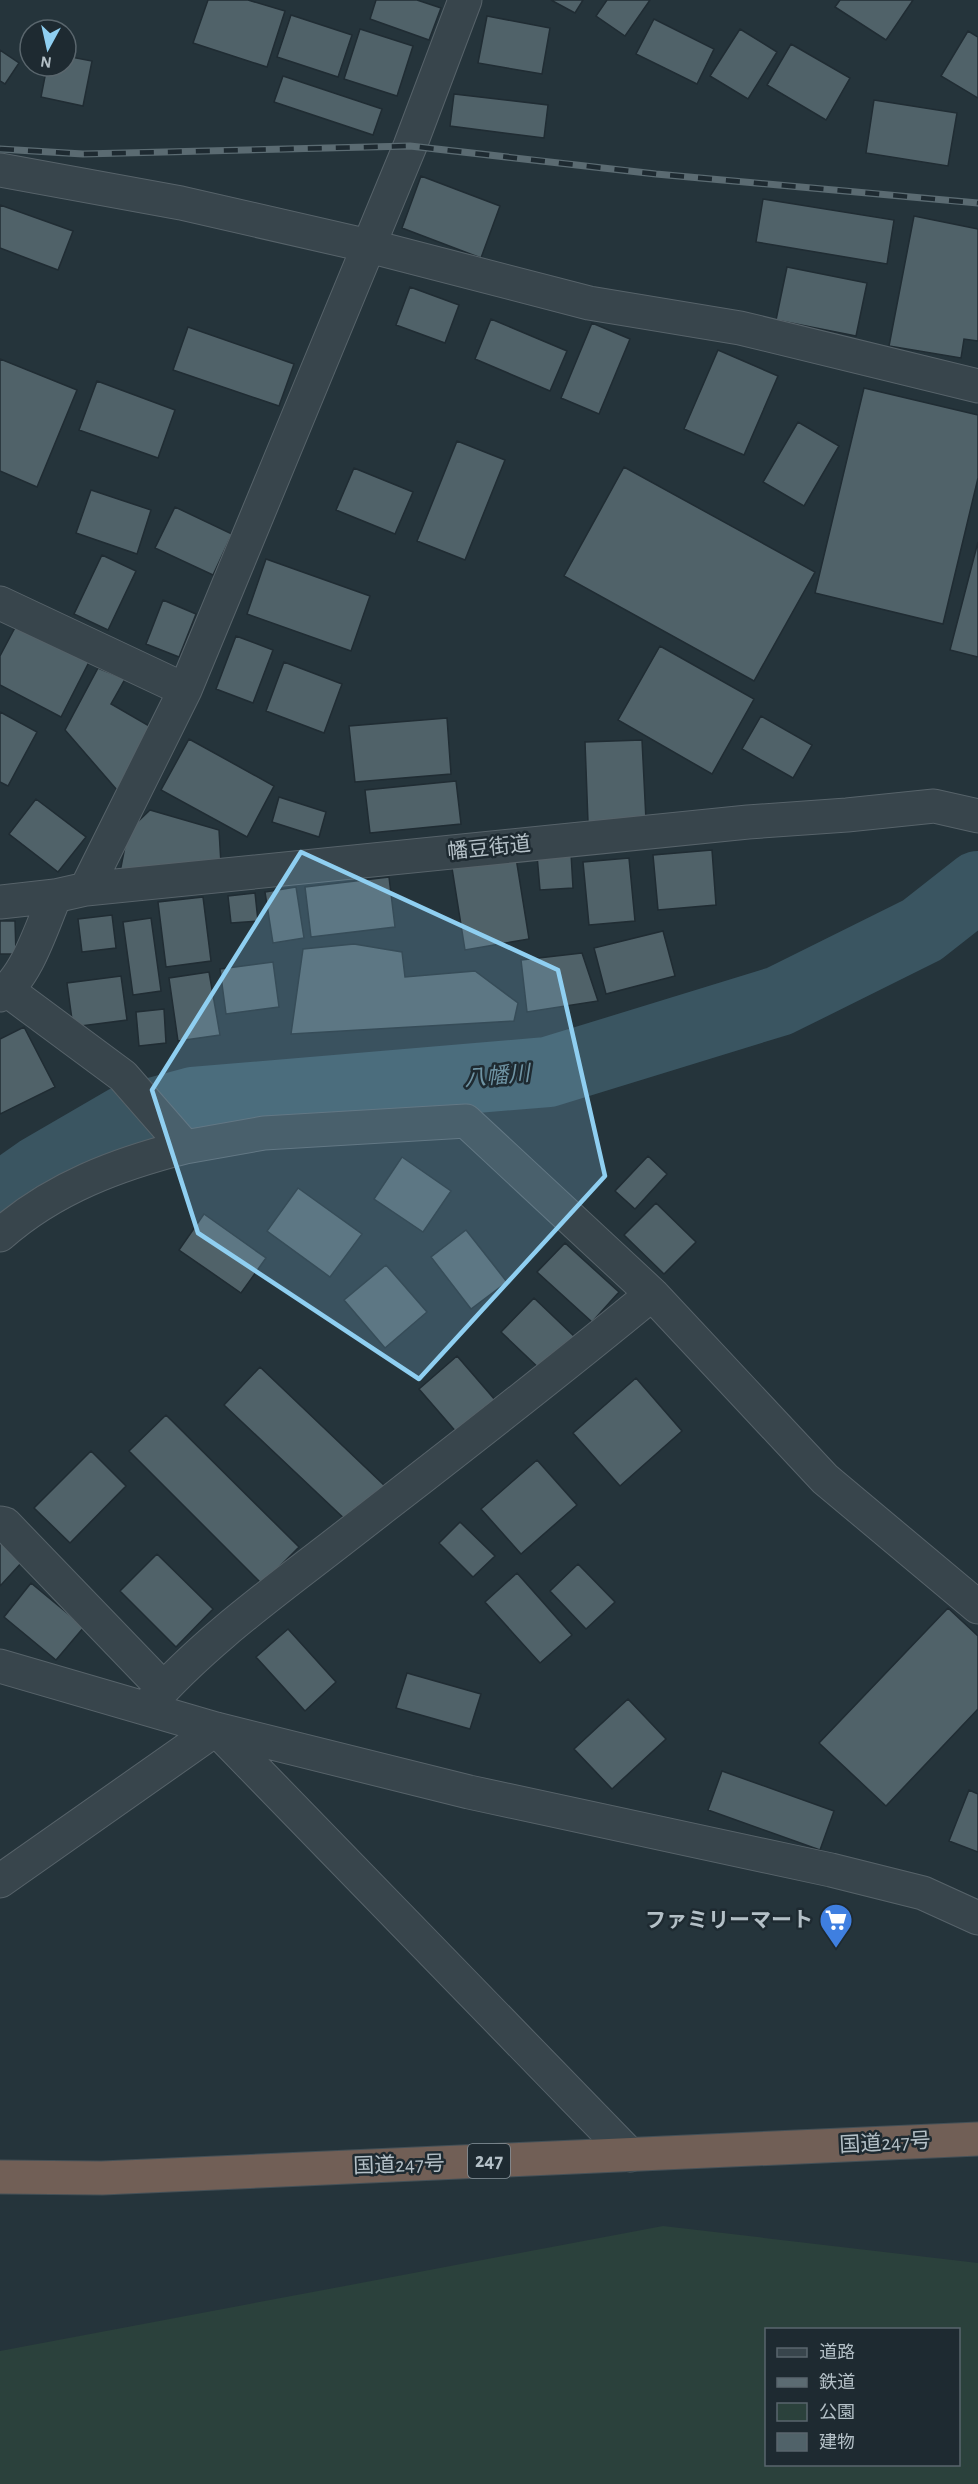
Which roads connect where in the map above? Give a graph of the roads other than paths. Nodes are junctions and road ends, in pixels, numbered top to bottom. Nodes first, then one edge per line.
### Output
1 (465, 0) edge
2 (0, 170) edge
3 (369, 246) junction
4 (978, 386) edge
5 (0, 603) edge
6 (185, 690) junction
7 (978, 815) edge
8 (70, 892) junction
9 (0, 902) edge
10 (4, 993) edge
11 (184, 1145) junction
12 (0, 1235) edge
13 (652, 1294) junction
14 (0, 1523) edge
15 (978, 1607) edge
16 (0, 1666) edge
17 (154, 1698) junction
18 (216, 1729) junction
19 (0, 1881) edge
20 (978, 1918) edge
21 (978, 2139) edge
22 (630, 2155) junction
23 (0, 2177) edge

1 - 3 street
2 - 3 street
3 - 4 street
3 - 6 street
5 - 6 street
6 - 8 street
7 - 8 street, 幡豆街道
8 - 9 street, 幡豆街道
8 - 10 street
10 - 11 street
11 - 12 street
11 - 13 street
13 - 15 street
13 - 17 street
14 - 17 street
16 - 17 street
17 - 18 street
18 - 19 street
18 - 20 street
18 - 22 street
21 - 22 highway, 国道247号 / 247
22 - 23 highway, 国道247号 / 247

